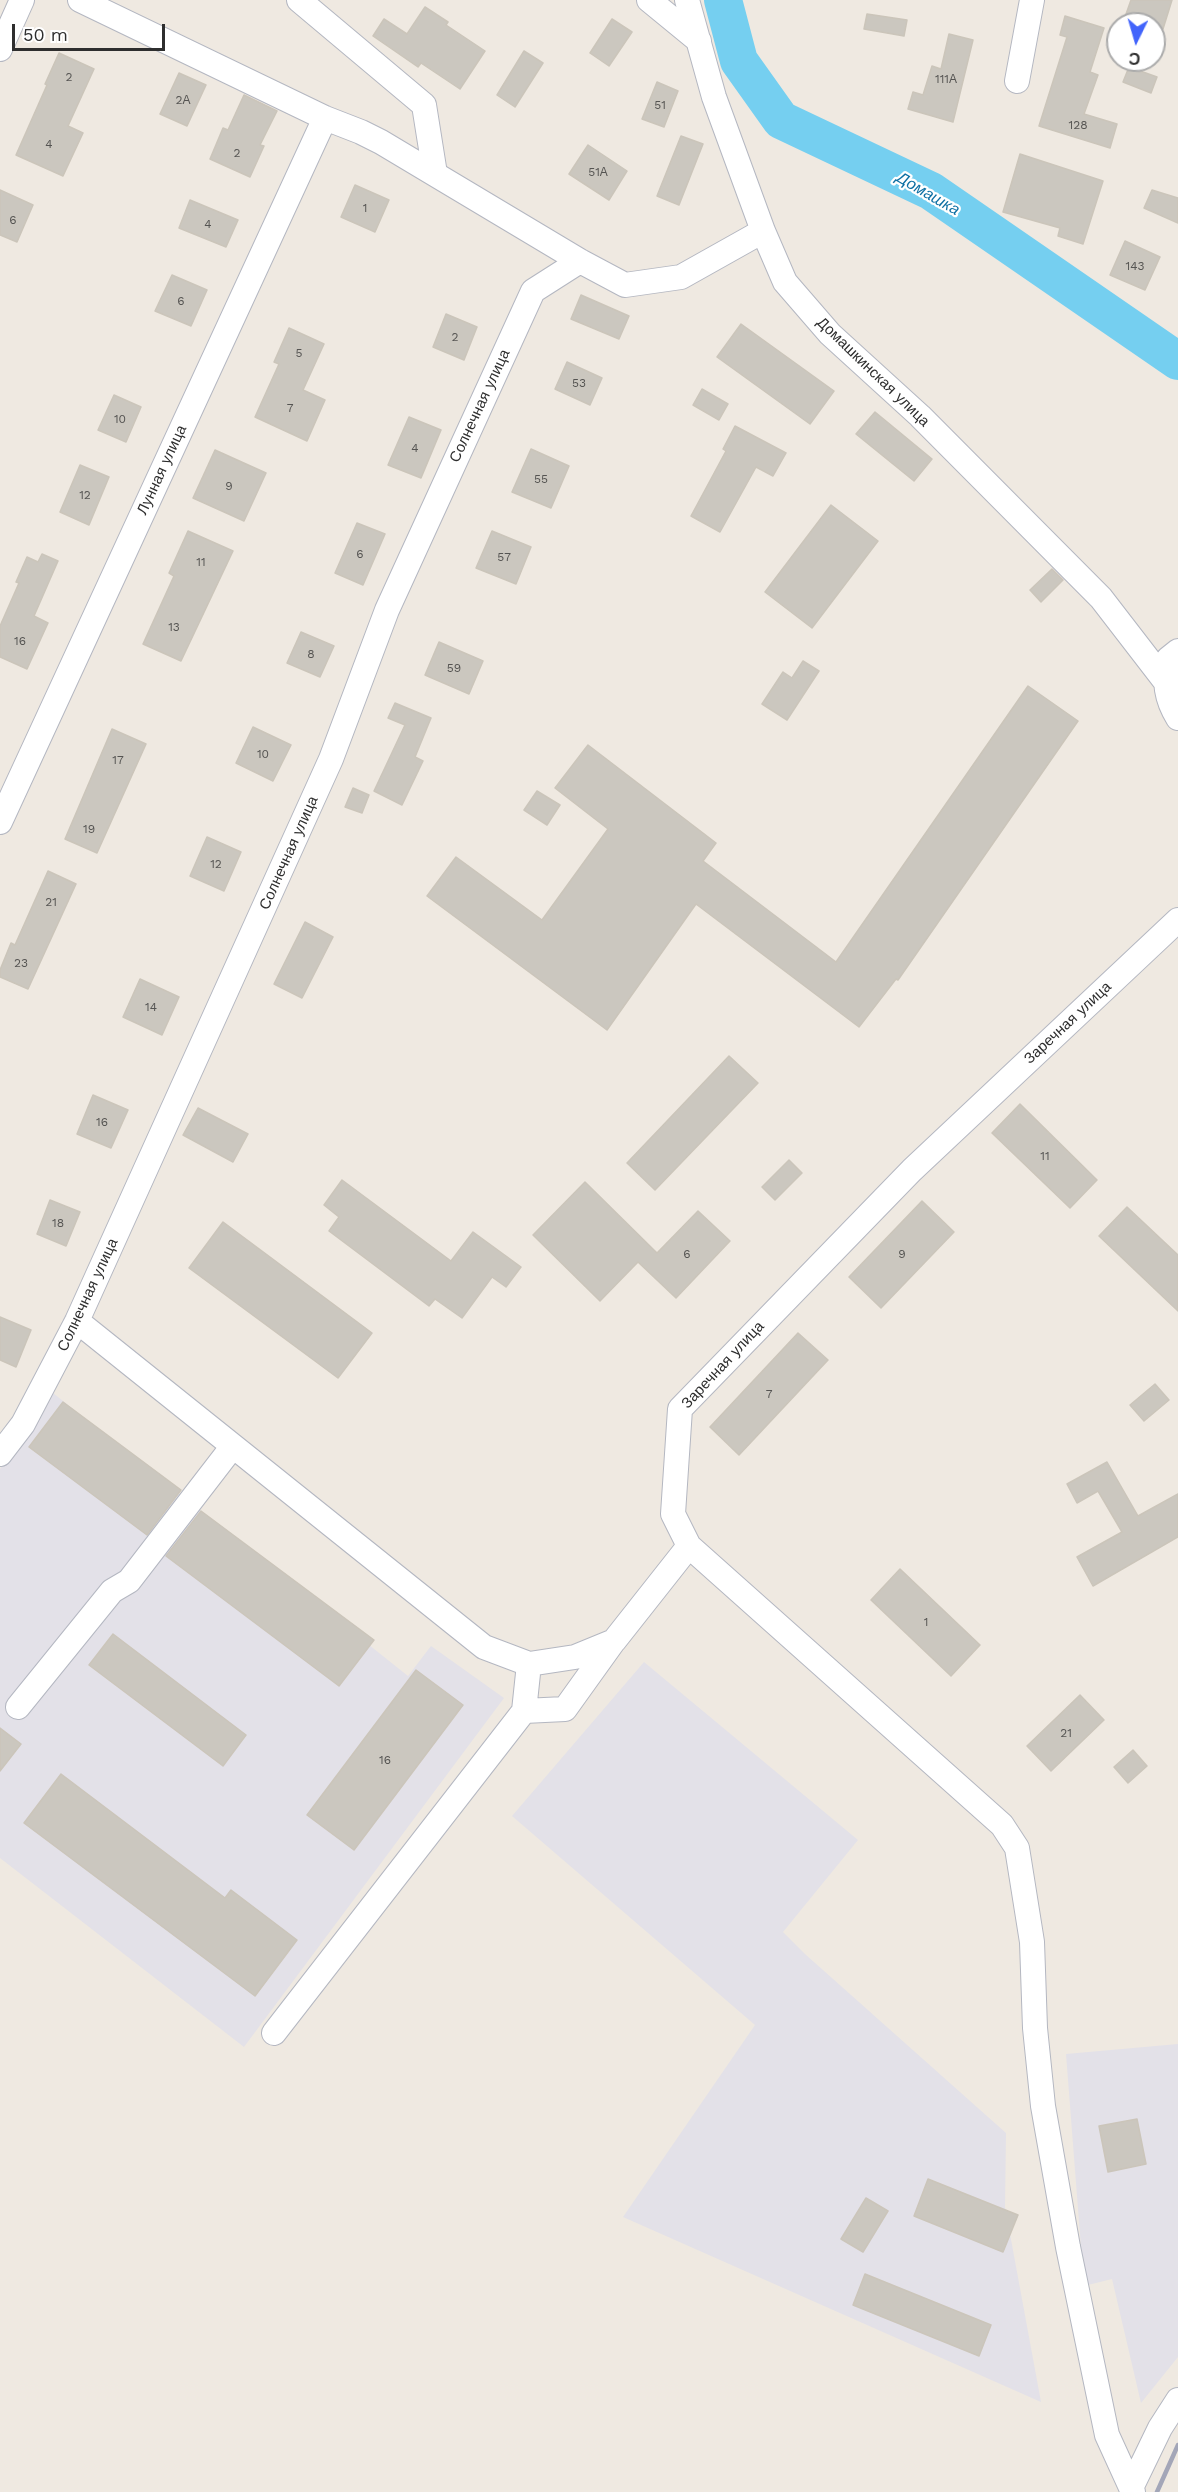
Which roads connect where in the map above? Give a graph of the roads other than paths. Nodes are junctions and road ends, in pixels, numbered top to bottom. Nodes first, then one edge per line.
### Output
1 (22, 0) edge
2 (81, 0) edge
3 (299, 0) edge
4 (649, 0) edge
5 (687, 0) edge
6 (1032, 0) edge
7 (699, 41) junction
8 (0, 49) edge
9 (1017, 81) dead end
10 (325, 118) junction
11 (435, 174) junction
12 (763, 231) junction
13 (580, 261) junction
14 (1178, 651) edge
15 (1165, 681) junction
16 (1178, 718) edge
17 (0, 822) edge
18 (1178, 920) edge
19 (77, 1321) junction
20 (233, 1446) junction
21 (0, 1454) edge
22 (689, 1546) junction
23 (614, 1641) junction
24 (529, 1664) junction
25 (18, 1707) dead end
26 (524, 1711) junction
27 (274, 2033) dead end
28 (1178, 2400) edge
29 (1132, 2490) edge

1 - 8 street
2 - 10 street
3 - 11 street
4 - 7 street
5 - 7 street, Домашкинская улица
6 - 9 street
7 - 12 street, Домашкинская улица
10 - 11 street
10 - 17 street, Лунная улица
11 - 13 street
12 - 13 street
12 - 15 street, Домашкинская улица
13 - 19 street, Солнечная улица
14 - 15 street
15 - 16 street
18 - 22 street, Заречная улица
19 - 20 street
19 - 21 street, Солнечная улица
20 - 24 street
20 - 25 street
22 - 23 street
22 - 29 street, Заречная улица
23 - 24 street
23 - 26 street
24 - 26 street
26 - 27 street
28 - 29 street

